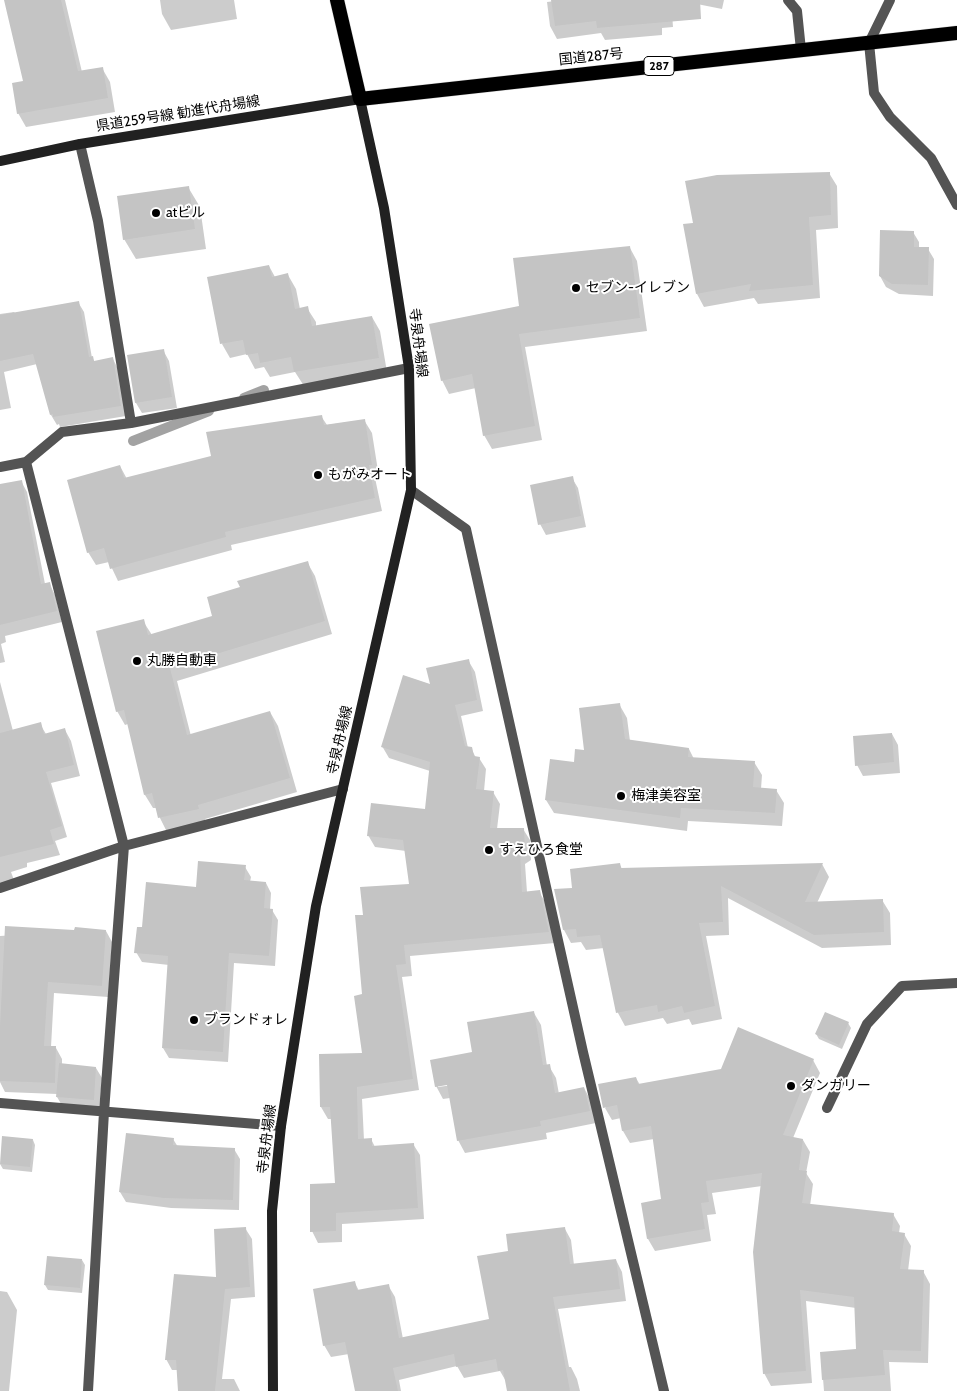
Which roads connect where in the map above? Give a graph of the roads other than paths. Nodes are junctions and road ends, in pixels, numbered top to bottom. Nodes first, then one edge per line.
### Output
1 (337, 0) edge
2 (788, 0) edge
3 (890, 0) edge
4 (957, 33) edge
5 (869, 43) junction
6 (801, 50) junction
7 (360, 99) junction
8 (80, 144) junction
9 (0, 161) edge
10 (957, 205) edge
11 (409, 368) junction
12 (131, 423) junction
13 (26, 462) junction
14 (0, 467) edge
15 (411, 490) junction
16 (343, 789) junction
17 (124, 846) junction
18 (0, 888) edge
19 (957, 983) edge
20 (0, 1103) edge
21 (826, 1108) dead end
22 (104, 1112) junction
23 (281, 1126) junction
24 (88, 1391) edge
25 (273, 1391) edge
26 (664, 1391) edge

1 - 7 highway
2 - 6 street
3 - 5 street
4 - 5 highway, 国道287号 / 287
5 - 6 highway, 国道287号 / 287
5 - 10 street
6 - 7 highway, 国道287号 / 287
7 - 8 main road, 県道259号線 勧進代舟場線
7 - 11 main road, 寺泉舟場線
8 - 9 main road, 県道259号線 勧進代舟場線
8 - 12 street
11 - 12 street
11 - 15 main road, 寺泉舟場線
12 - 13 street
13 - 14 street
13 - 17 street
15 - 16 main road, 寺泉舟場線
15 - 26 street
16 - 17 street
16 - 23 main road, 寺泉舟場線
17 - 18 street
17 - 22 street
19 - 21 street
20 - 22 street
22 - 23 street
22 - 24 street
23 - 25 main road, 寺泉舟場線

